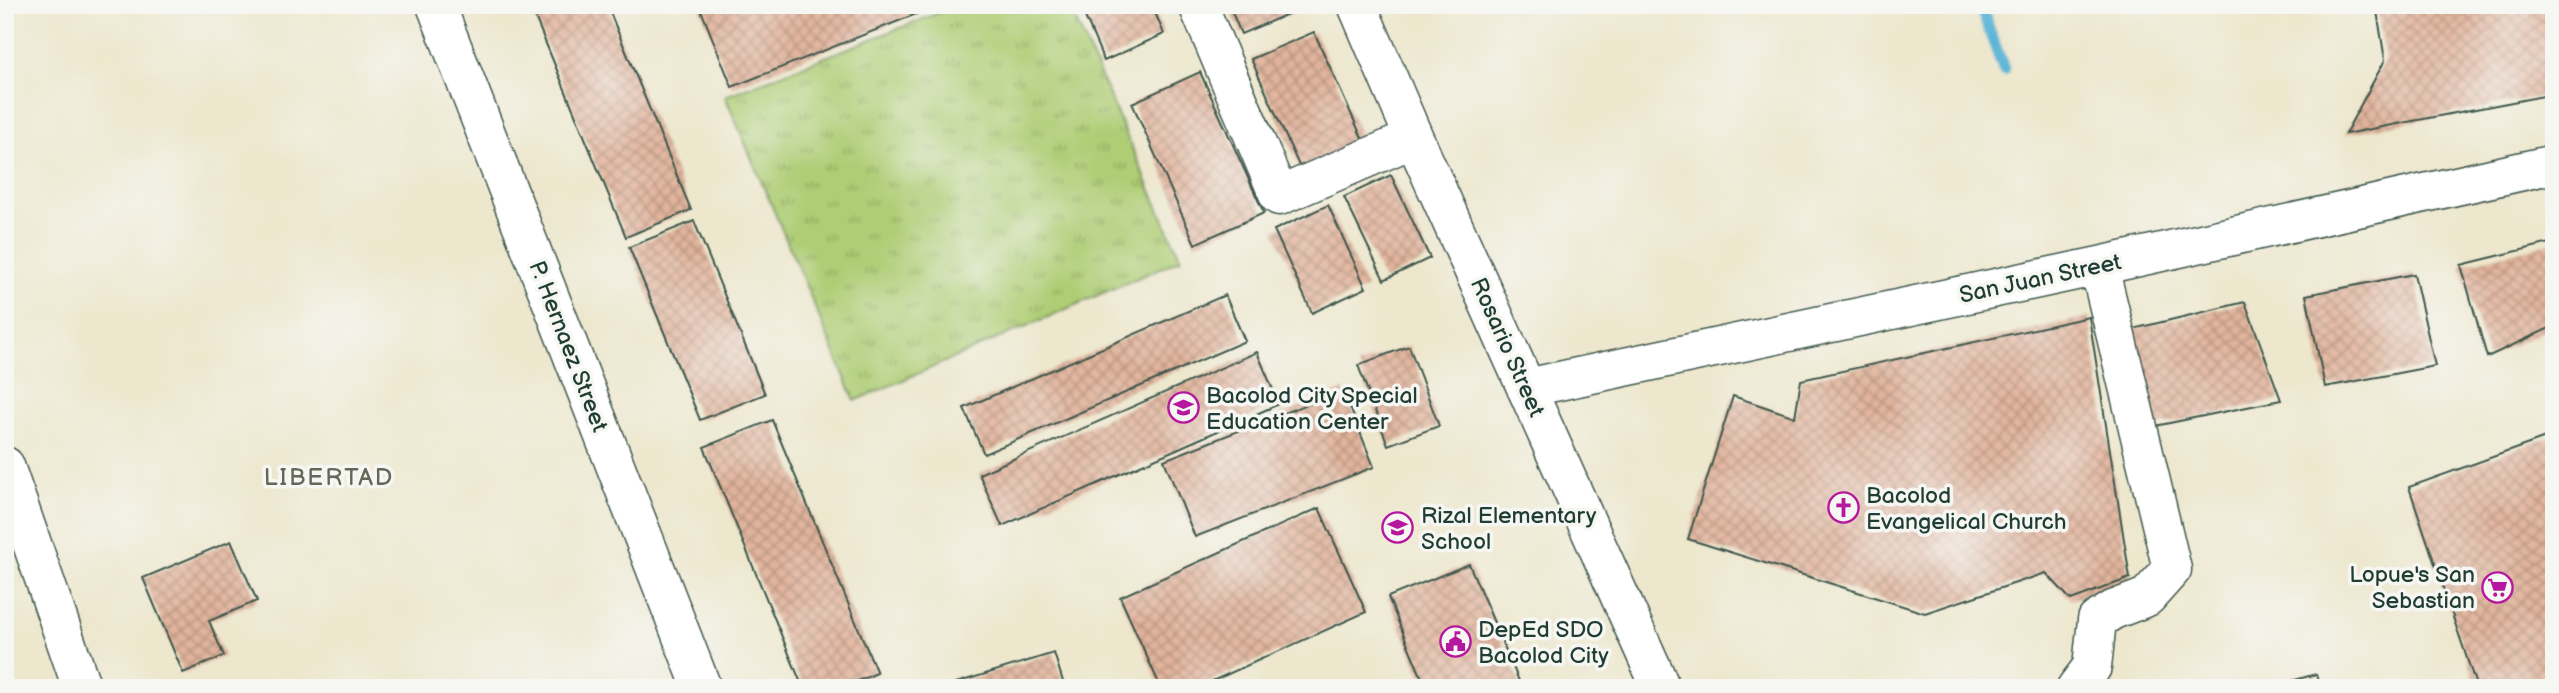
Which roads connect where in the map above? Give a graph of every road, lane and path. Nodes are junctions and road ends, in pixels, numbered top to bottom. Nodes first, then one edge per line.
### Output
1 (436, 5) edge
2 (1198, 5) edge
3 (1357, 5) edge
4 (1414, 138) junction
5 (2554, 164) edge
6 (2099, 265) junction
7 (1526, 388) junction
8 (5, 466) edge
9 (20, 556) edge
10 (82, 688) edge
11 (702, 688) edge
12 (1661, 688) edge
13 (2076, 688) edge

1 - 11 street, P. Hernaez Street
2 - 4 street
3 - 4 street, Rosario Street
4 - 7 street, Rosario Street
5 - 6 street, San Juan Street
6 - 7 street, San Juan Street
6 - 13 street
7 - 12 street, Rosario Street
8 - 9 street
9 - 10 street

